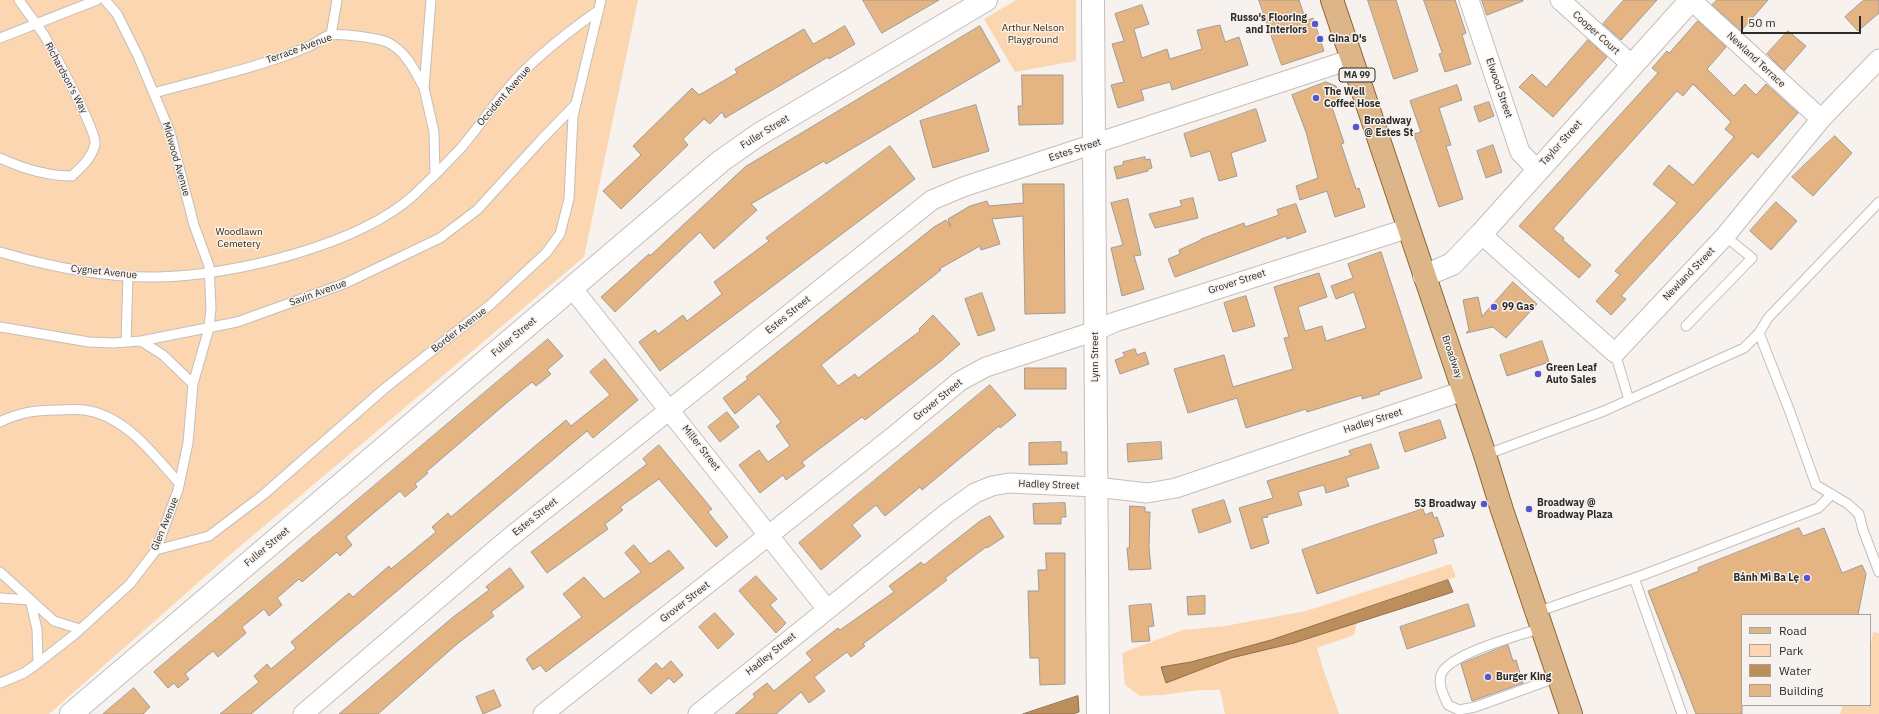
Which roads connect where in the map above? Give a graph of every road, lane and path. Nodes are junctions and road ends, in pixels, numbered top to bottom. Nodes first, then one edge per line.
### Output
1 (19, 0) edge
2 (97, 0) edge
3 (106, 0) edge
4 (337, 0) edge
5 (430, 0) edge
6 (601, 0) edge
7 (986, 0) edge
8 (1093, 0) edge
9 (1332, 0) edge
10 (1470, 0) edge
11 (1560, 0) edge
12 (1691, 0) edge
13 (598, 10) junction
14 (36, 25) junction
15 (331, 35) junction
16 (0, 38) edge
17 (1352, 59) junction
18 (1879, 59) edge
19 (1633, 66) junction
20 (424, 88) junction
21 (154, 93) junction
22 (576, 104) junction
23 (1821, 119) junction
24 (1093, 144) junction
25 (0, 158) edge
26 (1537, 170) junction
27 (435, 174) junction
28 (1879, 202) edge
29 (1408, 228) junction
30 (1481, 234) junction
31 (1725, 236) junction
32 (0, 252) edge
33 (210, 273) junction
34 (128, 276) junction
35 (1424, 276) junction
36 (572, 288) junction
37 (1686, 326) dead end
38 (0, 327) edge
39 (209, 328) junction
40 (1095, 331) junction
41 (1759, 333) junction
42 (141, 341) junction
43 (126, 342) junction
44 (1615, 353) junction
45 (193, 384) junction
46 (1463, 392) junction
47 (1629, 400) junction
48 (670, 409) junction
49 (0, 422) edge
50 (1485, 455) junction
51 (180, 483) junction
52 (1096, 487) junction
53 (1832, 494) junction
54 (770, 535) junction
55 (156, 550) junction
56 (0, 572) edge
57 (1879, 572) edge
58 (1634, 578) junction
59 (0, 598) edge
60 (30, 600) junction
61 (827, 609) junction
62 (1540, 620) junction
63 (80, 629) junction
64 (38, 663) junction
65 (1558, 677) junction
66 (0, 683) edge
67 (71, 714) edge
68 (303, 714) edge
69 (543, 714) edge
70 (698, 714) edge
71 (1098, 714) edge
72 (1572, 714) edge
73 (1682, 714) edge

1 - 14 lane, Richardson's Way
2 - 14 lane
3 - 21 lane, Midwood Avenue
4 - 15 lane
5 - 20 lane
6 - 13 lane, Border Avenue
7 - 36 street, Fuller Street
8 - 24 street, Lynn Street
9 - 17 main road, Broadway / MA 99
10 - 26 street, Elwood Street
11 - 19 street, Cooper Court
12 - 19 street, Taylor Street
12 - 23 street, Newland Terrace
13 - 22 lane, Border Avenue
13 - 27 lane, Occident Avenue
14 - 16 lane
14 - 25 lane, Richardson's Way
15 - 20 lane, Terrace Avenue
15 - 21 lane, Terrace Avenue
17 - 24 street, Estes Street
17 - 29 main road, Broadway / MA 99
18 - 23 street, Newland Street
19 - 26 street, Taylor Street
20 - 27 lane
21 - 33 lane, Midwood Avenue
22 - 39 lane, Savin Avenue
22 - 55 lane, Border Avenue
23 - 31 street, Newland Street
24 - 40 street, Lynn Street
24 - 48 street, Estes Street
26 - 30 street, Taylor Street
27 - 33 lane
28 - 41 lane
29 - 35 main road, Broadway / MA 99
29 - 40 street, Grover Street
30 - 35 street, Taylor Street
30 - 44 street
31 - 37 lane
31 - 44 street, Newland Street
32 - 34 lane, Cygnet Avenue
33 - 34 lane, Cygnet Avenue
33 - 39 lane, Midwood Avenue
34 - 43 lane
35 - 46 main road, Broadway / MA 99
36 - 48 street, Miller Street
36 - 67 street, Fuller Street
38 - 43 lane, Savin Avenue
39 - 42 lane, Savin Avenue
39 - 45 lane, Glen Avenue
40 - 52 street, Lynn Street
40 - 54 street, Grover Street
41 - 47 lane
41 - 53 lane
42 - 43 lane, Savin Avenue
42 - 45 lane
44 - 47 lane
45 - 51 lane, Glen Avenue
46 - 50 main road, Broadway / MA 99
46 - 52 street, Hadley Street
47 - 50 lane
48 - 54 street, Miller Street
48 - 68 street, Estes Street
49 - 51 lane
50 - 62 main road, Broadway / MA 99
51 - 55 lane, Glen Avenue
52 - 61 street, Hadley Street
52 - 71 street, Lynn Street
53 - 57 lane
53 - 58 lane
54 - 61 street, Miller Street
54 - 69 street, Grover Street
55 - 63 lane, Glen Avenue
56 - 60 lane
58 - 62 lane
58 - 73 lane
59 - 60 lane
60 - 63 lane
60 - 64 lane
61 - 70 street, Hadley Street
62 - 65 main road, Broadway / MA 99
62 - 65 lane
63 - 64 lane, Glen Avenue
64 - 66 lane, Glen Avenue
65 - 72 main road, Broadway / MA 99

